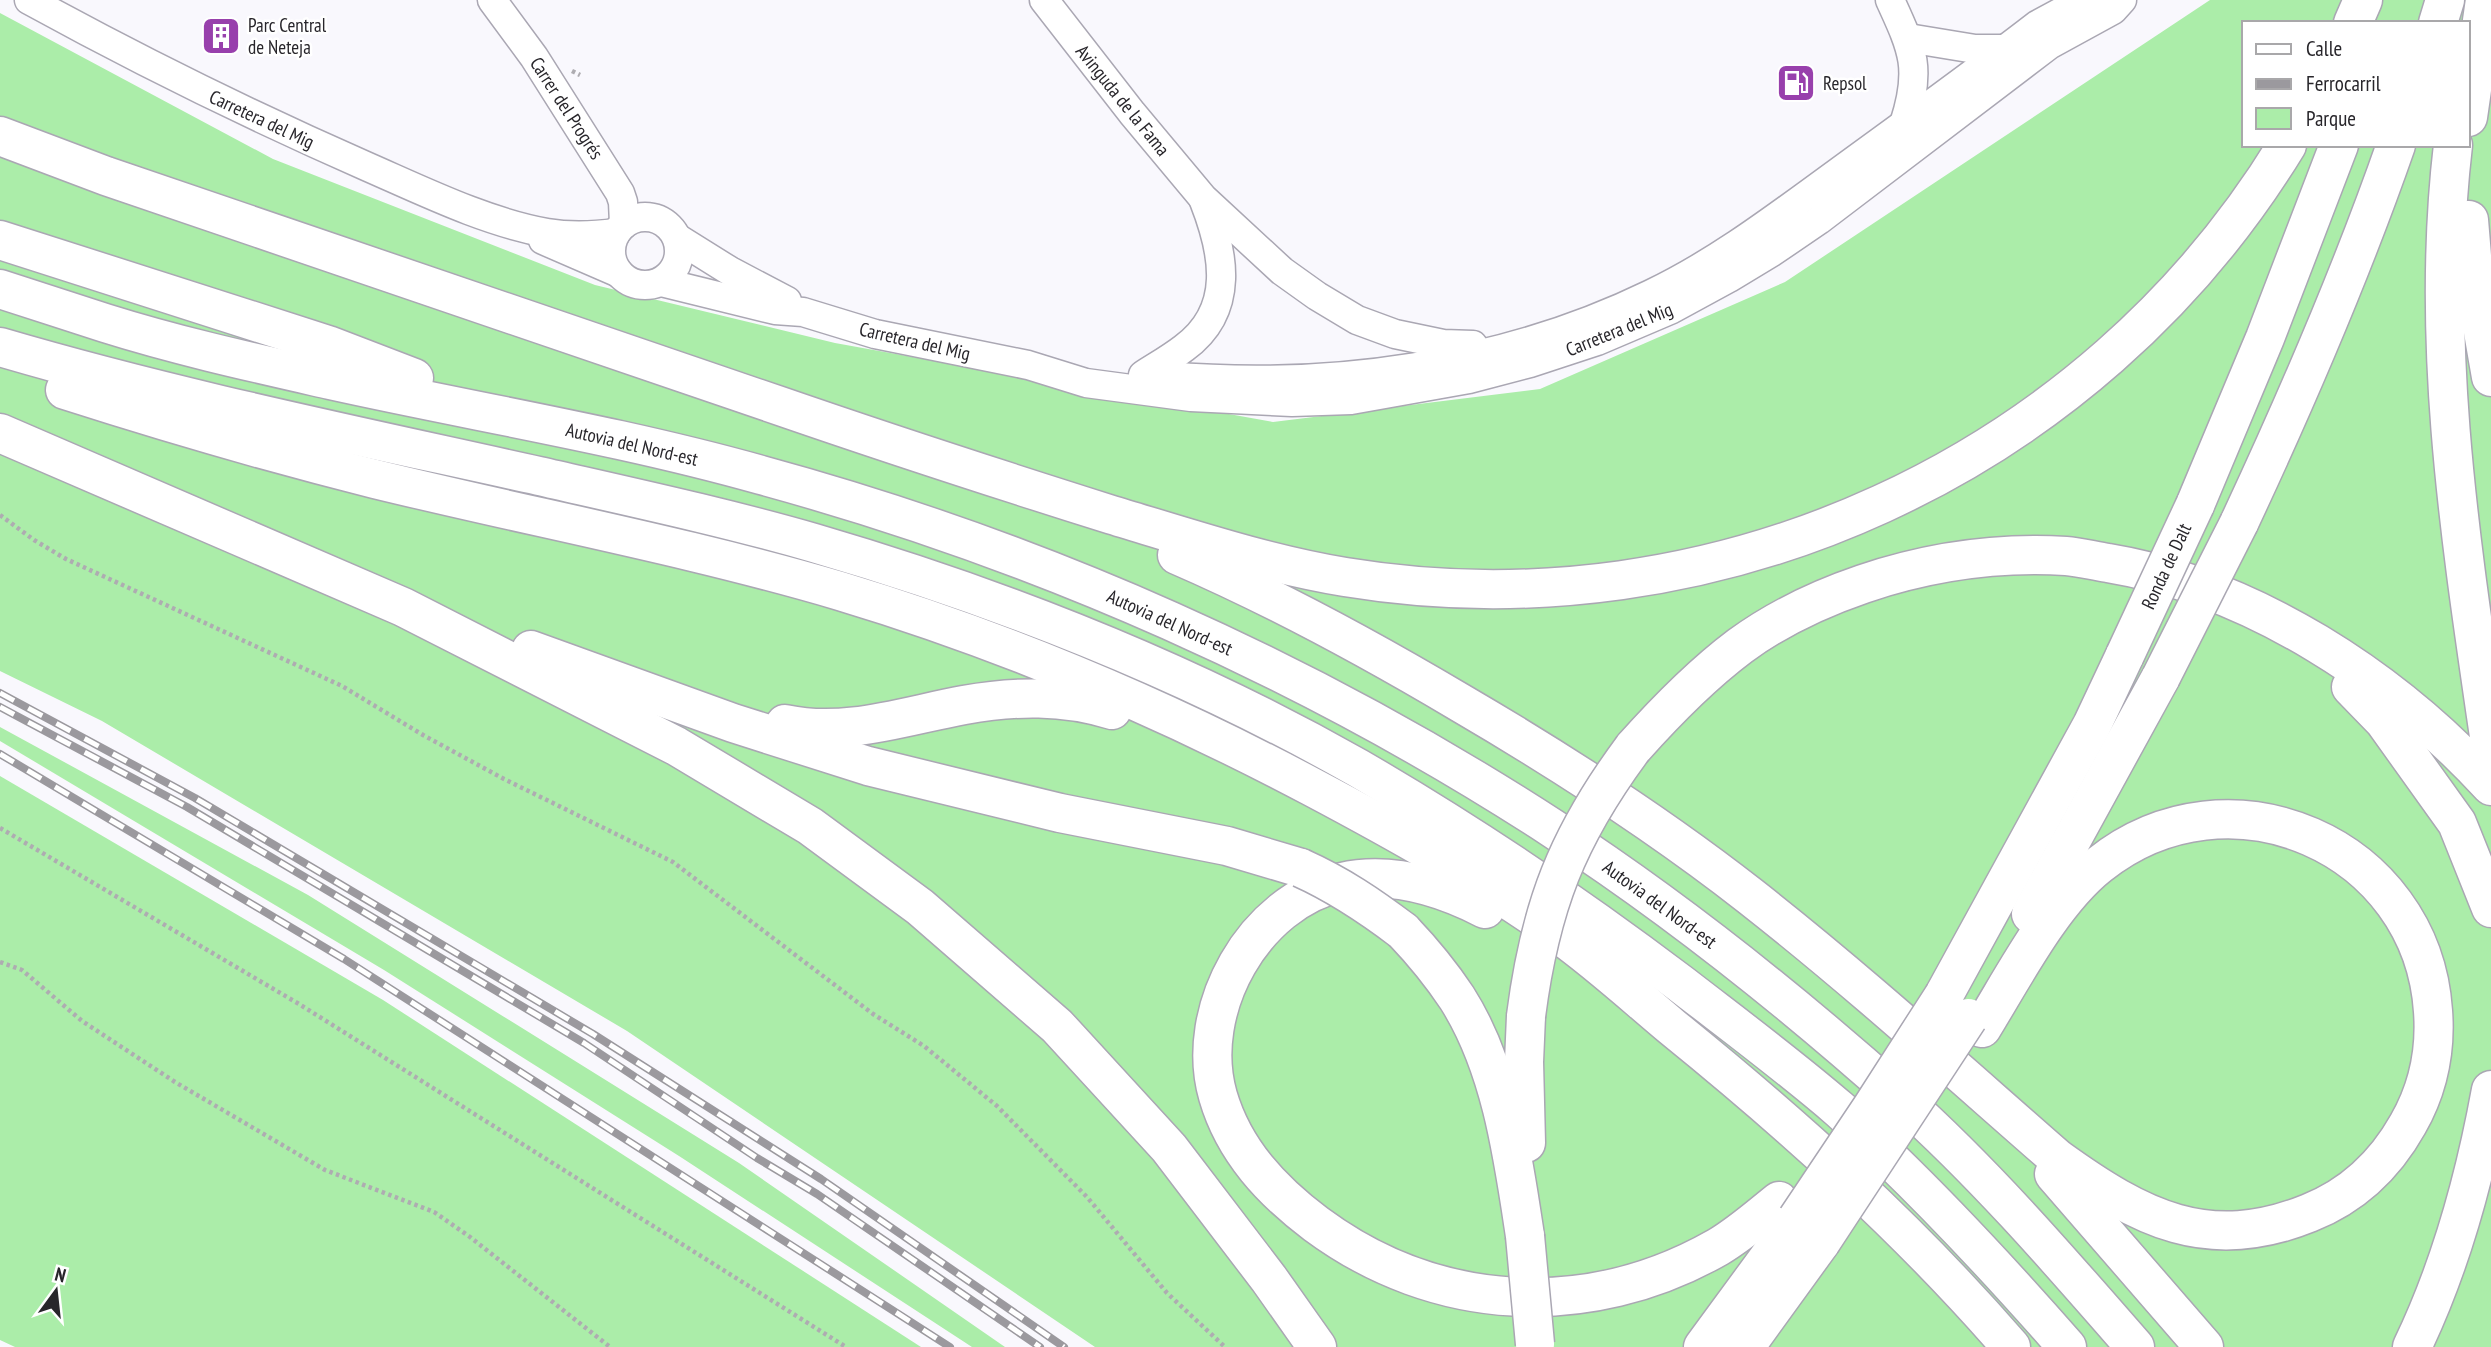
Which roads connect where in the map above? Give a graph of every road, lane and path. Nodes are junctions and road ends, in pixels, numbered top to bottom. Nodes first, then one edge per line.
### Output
1 (29, 0) edge
2 (492, 0) edge
3 (1044, 0) edge
4 (1890, 0) edge
5 (2094, 0) edge
6 (2122, 0) edge
7 (2363, 0) edge
8 (2389, 0) edge
9 (2445, 0) edge
10 (2478, 0) edge
11 (2485, 0) edge
12 (2354, 21) edge
13 (2383, 21) edge
14 (2439, 21) edge
15 (1908, 38) junction
16 (2470, 40) edge
17 (2049, 45) junction
18 (2006, 49) junction
19 (2470, 103) edge
20 (1904, 124) junction
21 (0, 136) edge
22 (0, 147) edge
23 (2286, 147) edge
24 (2338, 147) edge
25 (2395, 147) edge
26 (2453, 147) edge
27 (2467, 147) edge
28 (106, 176) junction
29 (1203, 198) junction
30 (502, 221) junction
31 (620, 229) junction
32 (677, 238) junction
33 (0, 240) edge
34 (619, 273) junction
35 (661, 282) junction
36 (0, 289) edge
37 (803, 312) junction
38 (1507, 346) junction
39 (0, 347) edge
40 (1028, 365) junction
41 (0, 369) edge
42 (1143, 374) junction
43 (2491, 377) edge
44 (514, 417) junction
45 (0, 433) edge
46 (964, 469) junction
47 (0, 515) edge
48 (403, 607) junction
49 (2262, 613) junction
50 (653, 693) junction
51 (2491, 750) edge
52 (1269, 764) junction
53 (2491, 786) edge
54 (0, 828) edge
55 (2491, 908) edge
56 (0, 962) edge
57 (1626, 989) junction
58 (1945, 1005) junction
59 (2491, 1090) edge
60 (1807, 1235) junction
61 (1530, 1236) junction
62 (1535, 1345) edge
63 (610, 1347) edge
64 (846, 1347) edge
65 (1225, 1347) edge
66 (1317, 1347) edge
67 (1703, 1347) edge
68 (1745, 1347) edge
69 (2011, 1347) edge
70 (2067, 1347) edge
71 (2135, 1347) edge
72 (2204, 1347) edge
73 (2412, 1347) edge

1 - 30 street, Carretera del Mig
2 - 31 street, Carrer del Progrés
3 - 29 street, Avinguda de la Fama
4 - 15 street
5 - 18 street, Carretera del Mig
6 - 17 street, Carretera del Mig
7 - 12 highway
8 - 13 highway
9 - 14 highway
10 - 16 highway
11 - 19 highway
15 - 18 street
15 - 20 street
17 - 18 street
17 - 40 street, Carretera del Mig
18 - 20 street, Carretera del Mig
20 - 38 street, Carretera del Mig
21 - 28 highway
22 - 28 highway
23 - 46 highway
24 - 58 highway, Ronda de Dalt, bridge
25 - 58 highway, bridge
26 - 51 highway
27 - 43 highway
28 - 46 highway
29 - 38 street
29 - 42 street
30 - 31 street, Carretera del Mig
30 - 34 street, Carretera del Mig
31 - 32 street
31 - 34 street
32 - 35 street
32 - 37 street, Carretera del Mig
33 - 44 highway
34 - 35 street
35 - 37 street, Carretera del Mig
36 - 44 highway, Autovia del Nord-est
37 - 40 street, Carretera del Mig
38 - 42 street, Carretera del Mig
39 - 70 highway
40 - 42 street, Carretera del Mig
41 - 52 highway
44 - 71 highway, Autovia del Nord-est
45 - 48 highway
46 - 58 highway
47 - 65 path
48 - 50 highway
48 - 66 highway
49 - 53 highway
49 - 55 highway
49 - 61 highway, bridge
50 - 52 highway
50 - 61 highway, bridge
52 - 57 highway
54 - 64 path
56 - 63 path
57 - 60 highway
57 - 69 highway
58 - 58 highway
58 - 60 highway, bridge
58 - 60 highway
58 - 72 highway
59 - 73 highway
60 - 67 highway
60 - 68 highway
61 - 62 highway, bridge

